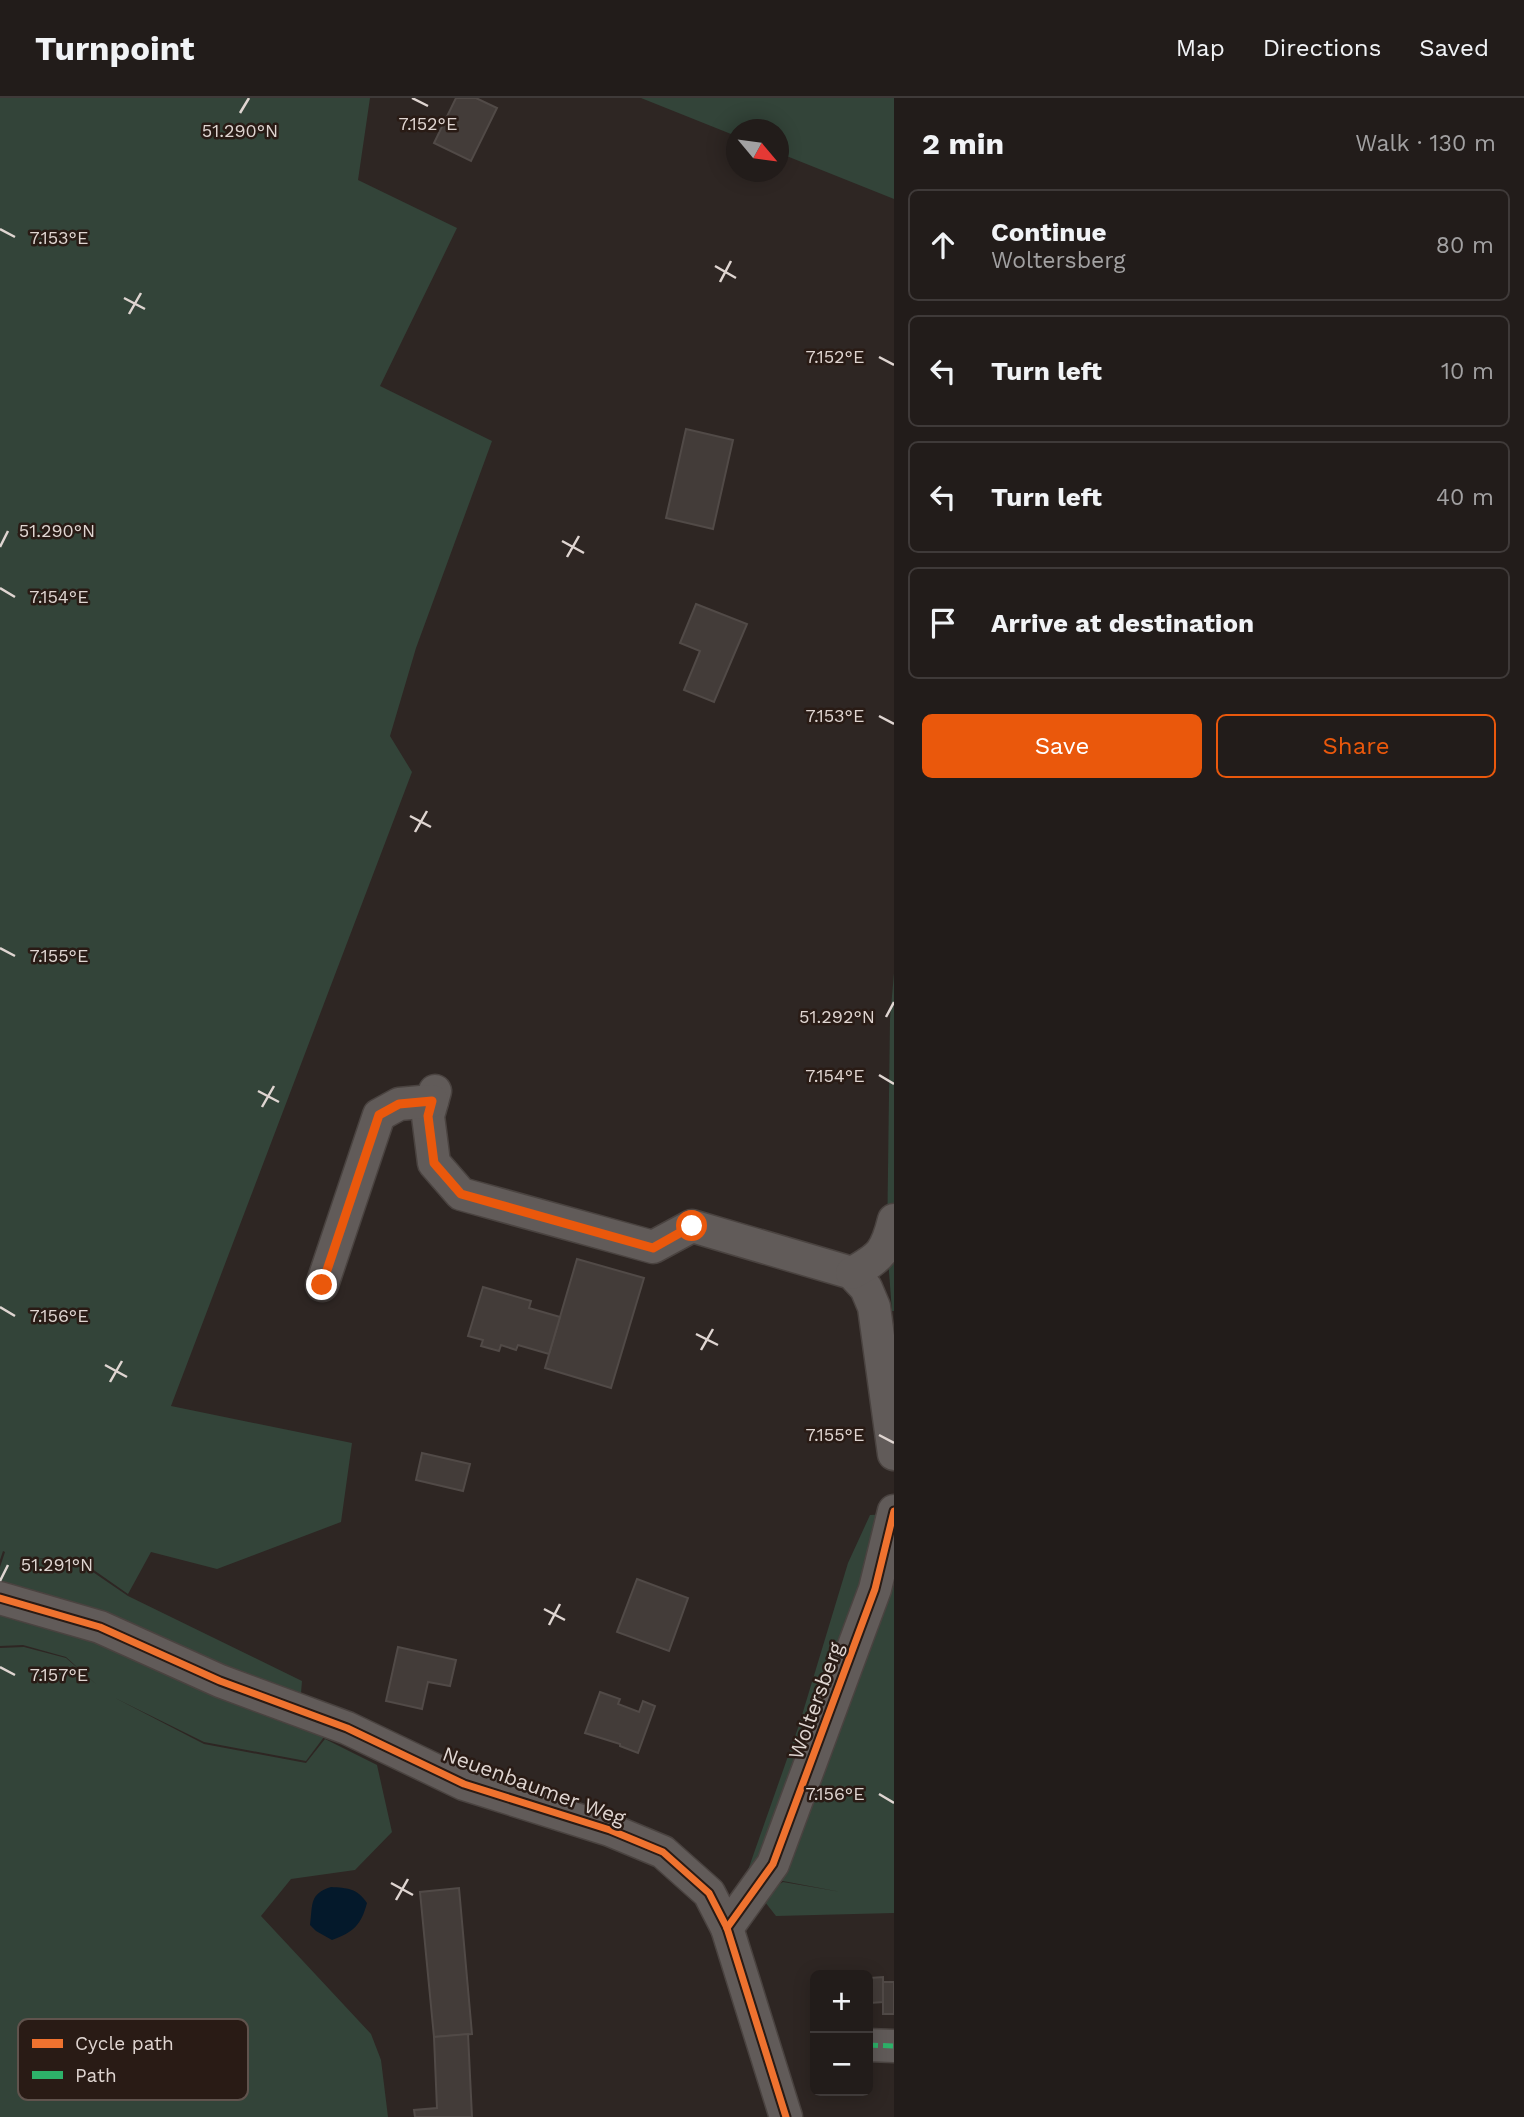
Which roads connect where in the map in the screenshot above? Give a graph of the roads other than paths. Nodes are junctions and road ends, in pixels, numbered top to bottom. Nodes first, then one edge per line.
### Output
1 (894, 1220) edge
2 (852, 1273) junction
3 (322, 1285) dead end
4 (894, 1454) edge
5 (894, 1511) edge
6 (0, 1598) edge
7 (727, 1928) junction
8 (873, 2045) edge
9 (894, 2046) edge
10 (786, 2117) edge

1 - 2 street
2 - 3 street
2 - 4 street
5 - 7 street, Woltersberg
6 - 7 street, Neuenbaumer Weg
7 - 10 street, Neuenbaumer Weg
8 - 9 street

